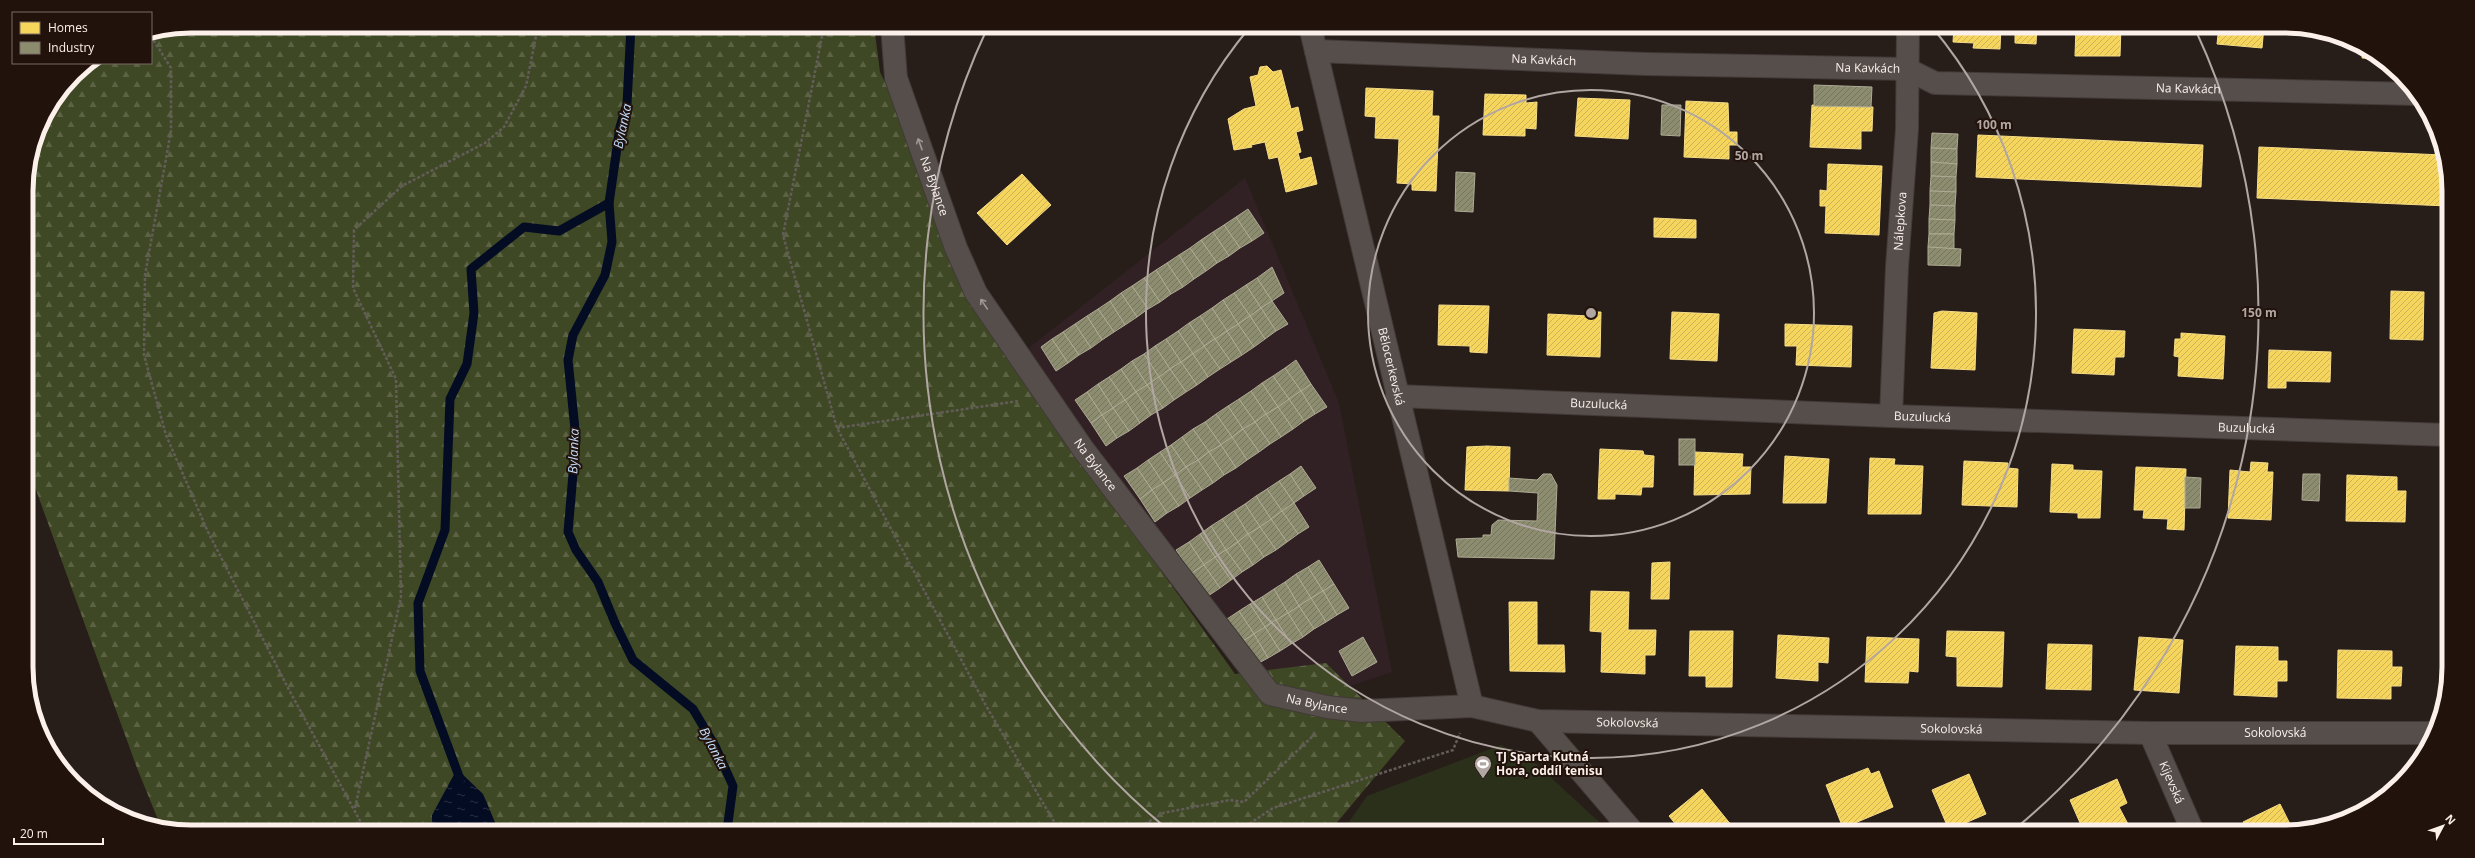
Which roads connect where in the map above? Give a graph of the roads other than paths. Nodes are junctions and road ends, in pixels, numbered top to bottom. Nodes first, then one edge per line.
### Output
1 (893, 33) edge
2 (1312, 33) edge
3 (1908, 33) edge
4 (1316, 51) junction
5 (1907, 69) junction
6 (2408, 94) edge
7 (1397, 396) junction
8 (1892, 416) junction
9 (2442, 435) edge
10 (1472, 706) junction
11 (1538, 721) junction
12 (2150, 733) junction
13 (2428, 733) edge
14 (1627, 825) edge
15 (2190, 825) edge

10 -> 1 street, Na Bylance
2 - 4 street, Bělocerkevská
3 - 5 street, Nálepkova
4 - 5 street, Na Kavkách
4 - 7 street, Bělocerkevská
5 - 6 street, Na Kavkách
5 - 8 street, Nálepkova
7 - 8 street, Buzulucká
7 - 10 street, Bělocerkevská
8 - 9 street, Buzulucká
10 - 11 street, Sokolovská
11 - 12 street, Sokolovská
11 - 14 street
12 - 13 street, Sokolovská
12 - 15 street, Kijevská

